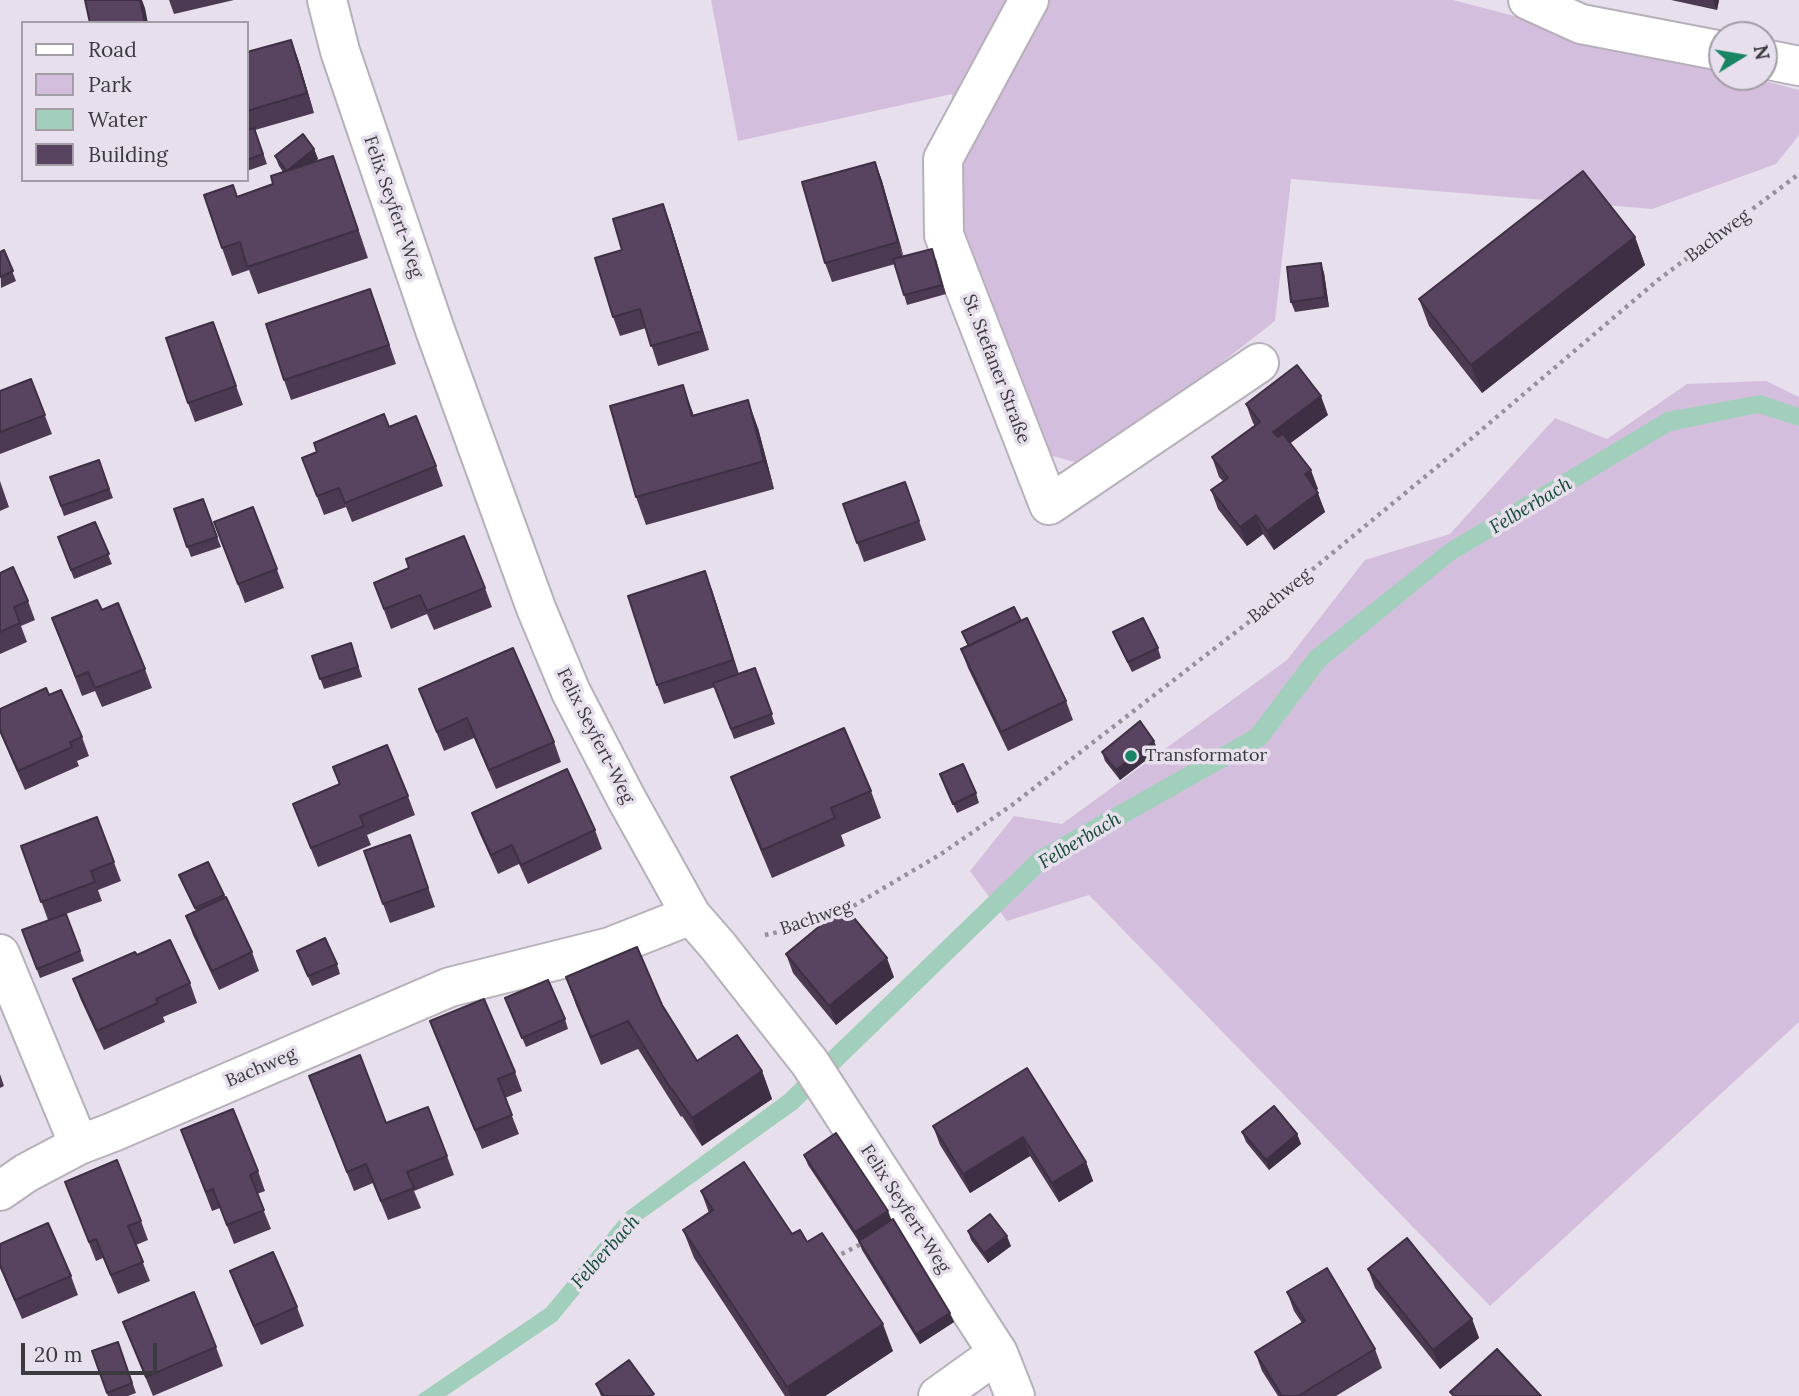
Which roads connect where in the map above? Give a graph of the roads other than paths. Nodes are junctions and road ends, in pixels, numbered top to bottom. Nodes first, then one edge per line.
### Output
1 (327, 0) edge
2 (1029, 0) edge
3 (1528, 0) edge
4 (1708, 48) edge
5 (1778, 62) edge
6 (1799, 66) edge
7 (1259, 363) dead end
8 (691, 915) junction
9 (0, 954) edge
10 (79, 1145) junction
11 (0, 1191) edge
12 (998, 1353) junction
13 (938, 1396) edge
14 (1015, 1396) edge

1 - 8 street, Felix Seyfert-Weg
2 - 7 street, St. Stefaner Straße
3 - 4 street
5 - 6 street
8 - 10 street, Bachweg
8 - 12 street, Felix Seyfert-Weg
9 - 10 street
10 - 11 street, Bachweg
12 - 13 street
12 - 14 street, Felix Seyfert-Weg

